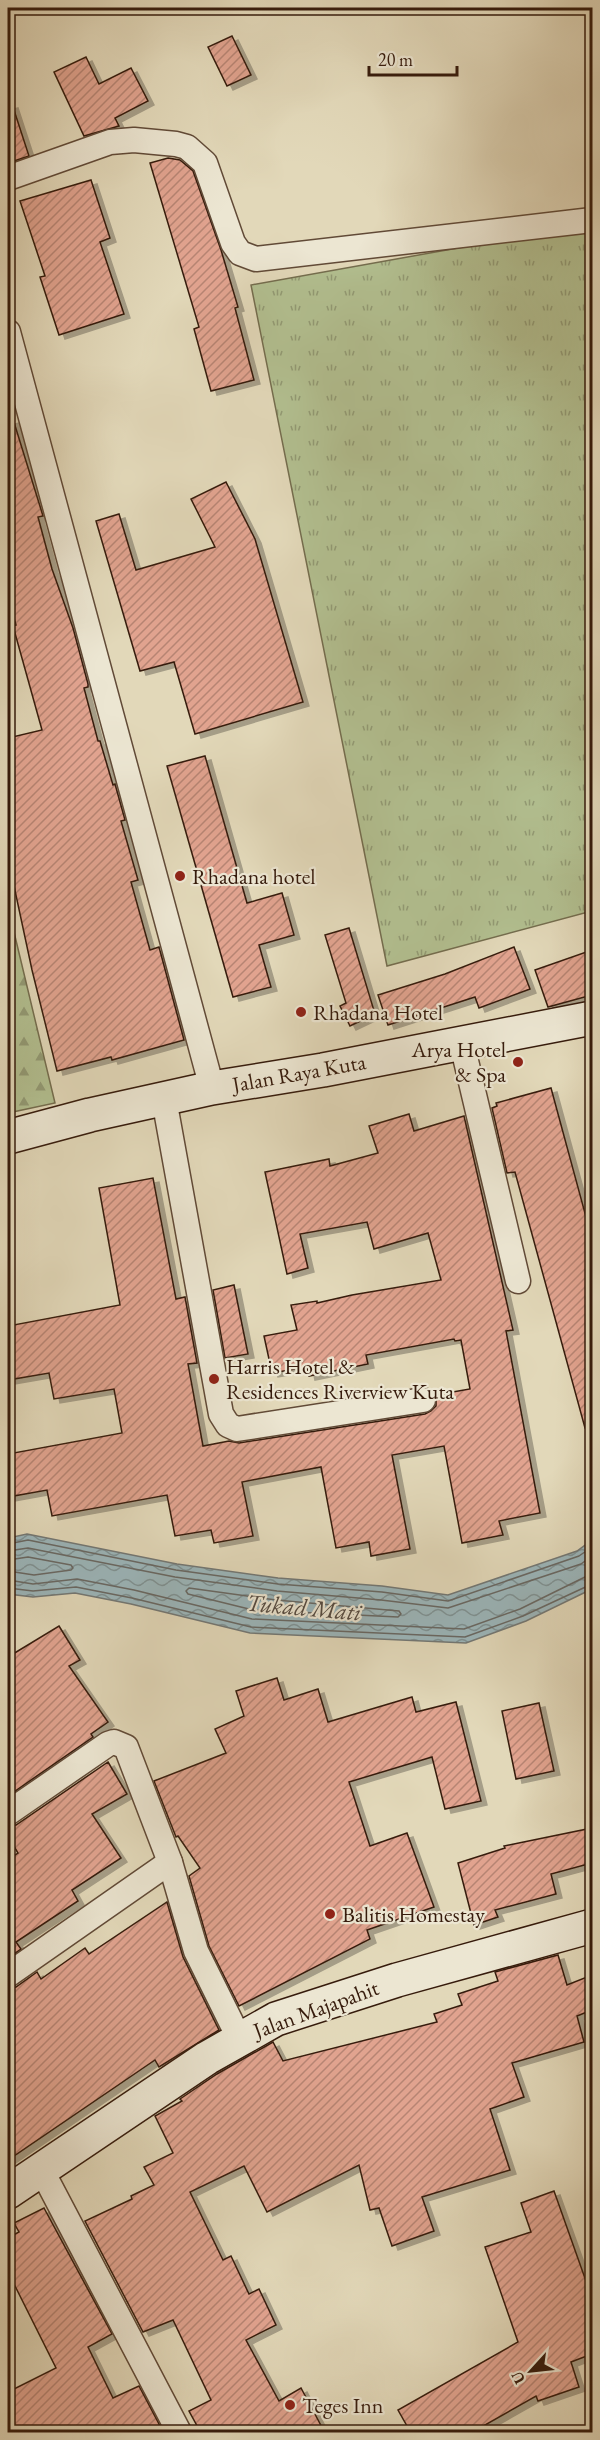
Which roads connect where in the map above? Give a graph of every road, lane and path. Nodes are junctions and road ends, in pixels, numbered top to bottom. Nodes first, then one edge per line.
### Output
1 (8, 178) edge
2 (592, 220) edge
3 (8, 332) edge
4 (592, 1018) edge
5 (462, 1044) junction
6 (213, 1088) junction
7 (164, 1098) junction
8 (8, 1137) edge
9 (518, 1281) dead end
10 (423, 1400) dead end
11 (8, 1813) edge
12 (170, 1862) junction
13 (592, 1926) edge
14 (8, 1975) edge
15 (240, 2038) junction
16 (41, 2169) junction
17 (8, 2192) edge
18 (179, 2433) edge

1 - 2 street
3 - 6 street
4 - 5 street, Jalan Raya Kuta
5 - 6 street, Jalan Raya Kuta
5 - 9 street
6 - 7 street, Jalan Raya Kuta
7 - 8 street, Jalan Raya Kuta
7 - 10 street
11 - 12 street
12 - 14 street
12 - 15 street
13 - 15 street, Jalan Majapahit
15 - 16 street, Jalan Majapahit
16 - 17 street, Jalan Majapahit
16 - 18 street

